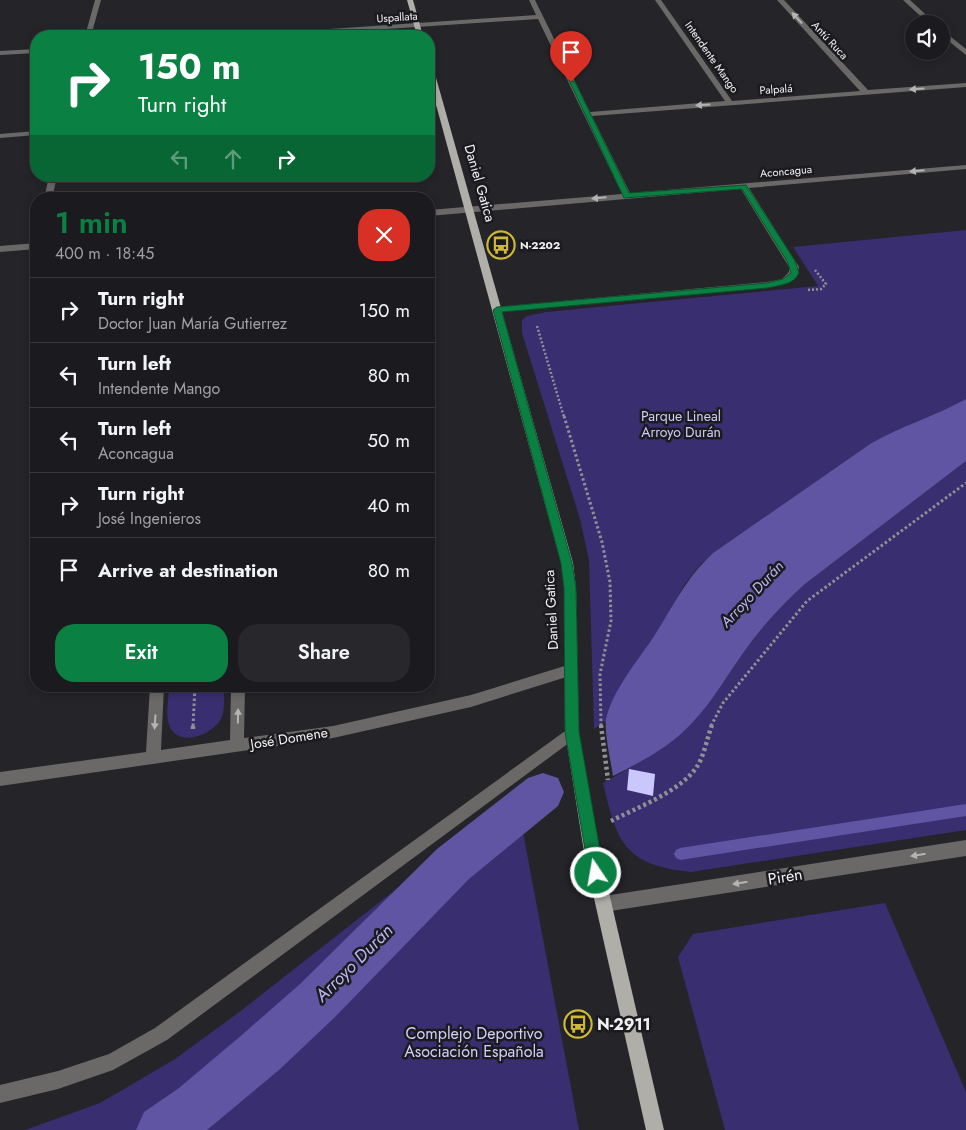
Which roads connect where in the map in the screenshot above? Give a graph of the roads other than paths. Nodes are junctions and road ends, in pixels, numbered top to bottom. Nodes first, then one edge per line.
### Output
1 (98, 0) edge
2 (410, 0) edge
3 (532, 0) edge
4 (658, 0) edge
5 (780, 0) edge
6 (906, 0) edge
7 (923, 15) edge
8 (540, 17) junction
9 (417, 26) junction
10 (90, 30) edge
11 (352, 30) edge
12 (418, 30) edge
13 (950, 39) edge
14 (30, 51) edge
15 (0, 53) edge
16 (966, 53) edge
17 (966, 85) edge
18 (435, 89) edge
19 (866, 93) junction
20 (730, 103) junction
21 (435, 104) edge
22 (439, 104) junction
23 (587, 114) junction
24 (30, 134) edge
25 (0, 136) edge
26 (966, 167) edge
27 (744, 186) junction
28 (627, 196) junction
29 (469, 210) junction
30 (435, 213) edge
31 (30, 246) edge
32 (0, 249) edge
33 (497, 310) junction
34 (571, 670) junction
35 (157, 692) edge
36 (238, 692) edge
37 (572, 732) junction
38 (237, 746) junction
39 (153, 758) junction
40 (0, 779) edge
41 (966, 848) edge
42 (604, 904) junction
43 (0, 1094) edge
44 (655, 1130) edge

1 - 10 street
2 - 9 main road
3 - 8 street
4 - 20 street, Intendente Mango
19 -> 5 street, Antú Ruca
6 - 7 street
8 - 9 street, Uspallata
8 - 23 street
9 - 11 street, Uspallata
9 - 12 main road
13 - 16 street
14 - 15 street
17 -> 19 street, Palpalá
18 - 22 main road, Daniel Gatica
19 - 20 street, Palpalá
20 -> 23 street, Palpalá
21 - 22 street
22 - 29 main road, Daniel Gatica
23 - 28 street
24 - 25 street
26 -> 27 street, Aconcagua
27 - 28 street, Aconcagua
27 - 33 street
28 -> 29 street, Aconcagua
29 - 30 street, Aconcagua
29 - 33 main road, Daniel Gatica
31 - 32 street
33 - 34 main road, Daniel Gatica
34 - 37 main road, Daniel Gatica
34 - 38 street, José Domene
35 -> 39 street
38 -> 36 street
37 - 42 main road, Daniel Gatica
37 - 43 street
38 - 39 street, José Domene
39 - 40 street, José Domene
41 -> 42 street, Pirén
42 - 44 main road, Daniel Gatica

